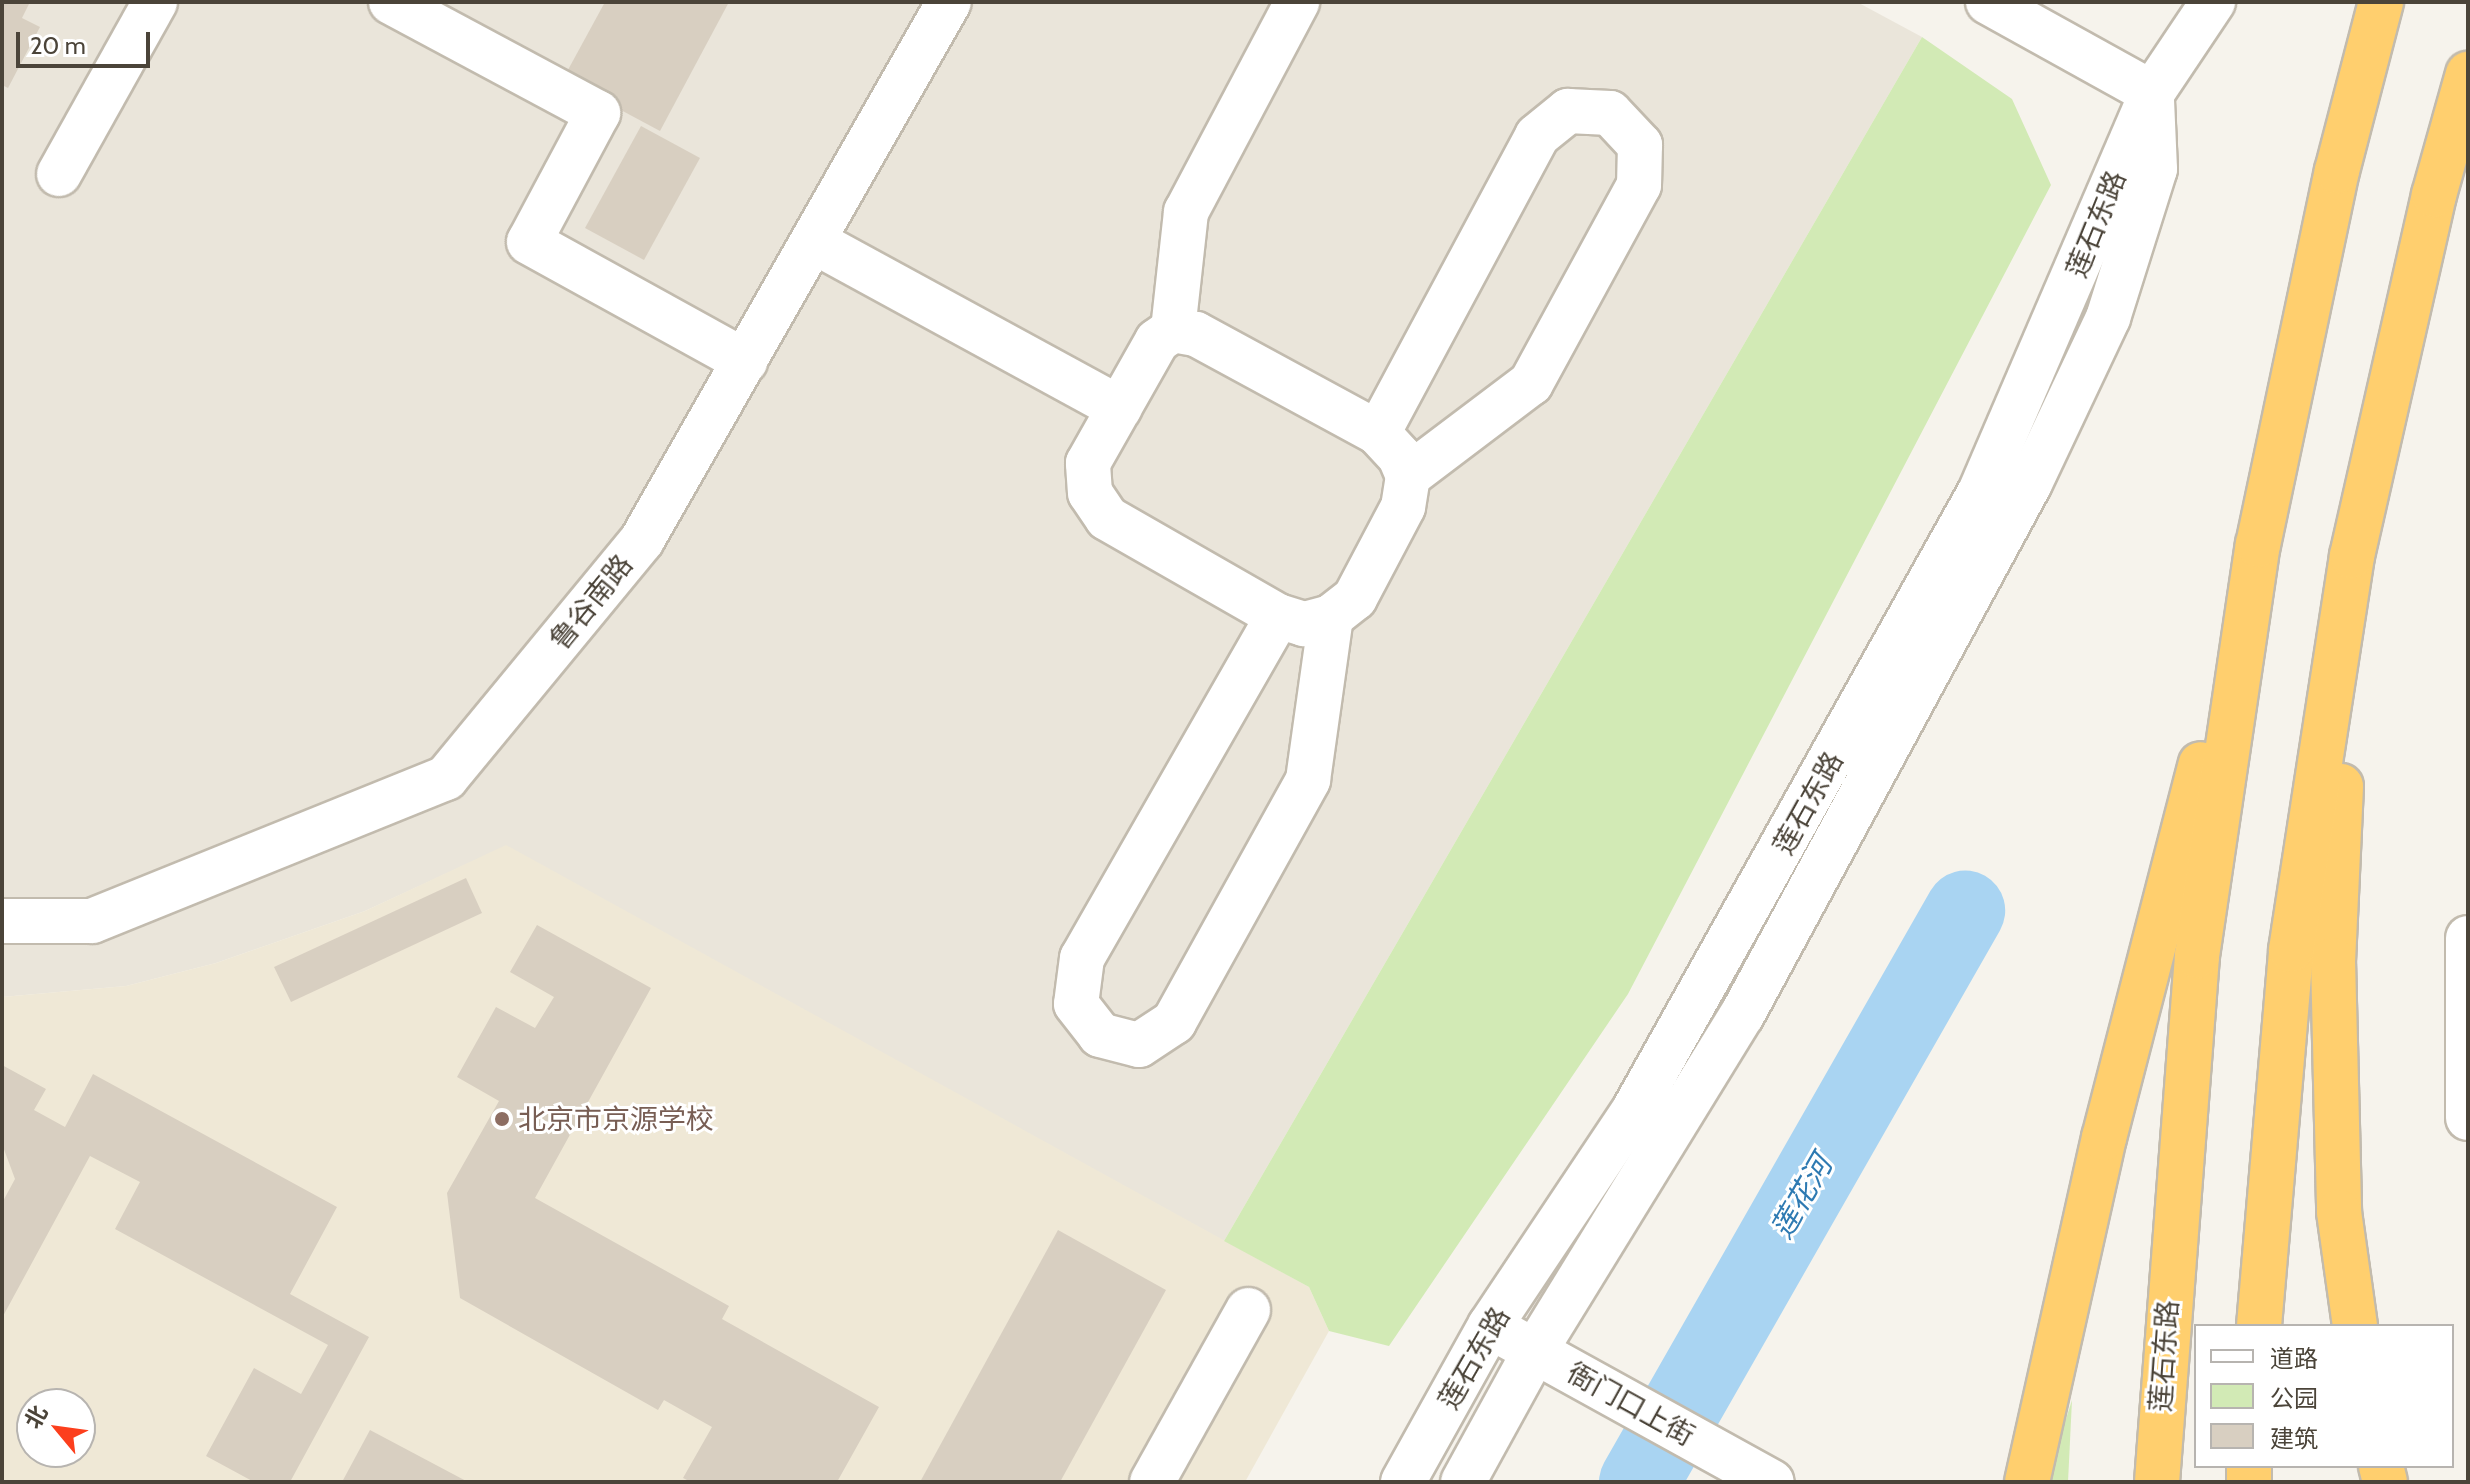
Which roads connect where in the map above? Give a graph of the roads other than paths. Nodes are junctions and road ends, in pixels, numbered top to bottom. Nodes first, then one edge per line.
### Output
1 (155, 2) edge
2 (391, 2) edge
3 (949, 2) edge
4 (1297, 2) edge
5 (1988, 2) edge
6 (2213, 2) edge
7 (2381, 2) edge
8 (2468, 74) edge
9 (2152, 93) junction
10 (59, 174) dead end
11 (813, 241) junction
12 (1173, 330) junction
13 (745, 361) junction
14 (1119, 408) junction
15 (1378, 433) junction
16 (1408, 476) junction
17 (2258, 545) junction
18 (2352, 556) junction
19 (1278, 616) junction
20 (1331, 617) junction
21 (2, 921) edge
22 (2468, 938) edge
23 (2468, 1118) edge
24 (1248, 1310) dead end
25 (2259, 1324) edge
26 (2355, 1324) edge
27 (1490, 1326) junction
28 (1535, 1351) junction
29 (1152, 1482) edge
30 (1403, 1482) edge
31 (1463, 1482) edge
32 (1772, 1482) edge
33 (2027, 1482) edge
34 (2157, 1482) edge

1 - 10 street
2 - 13 street
3 - 11 street, 鲁谷南路
4 - 12 street
5 - 9 street
6 - 9 street, 莲石东路
7 - 17 highway, 莲石东路
8 - 18 highway
9 - 27 street, 莲石东路
9 - 28 street, 莲石东路
11 - 13 street, 鲁谷南路
11 - 14 street
12 - 14 street
12 - 15 street
13 - 21 street, 鲁谷南路
14 - 19 street
15 - 16 street
15 - 16 street
16 - 20 street
17 - 33 highway
17 - 34 highway, 莲石东路
18 - 25 highway
18 - 26 highway
19 - 20 street
19 - 20 street
22 - 23 street
24 - 29 street
27 - 28 street, 衙门口上街
27 - 30 street, 莲石东路
28 - 31 street, 莲石东路
28 - 32 street, 衙门口上街

